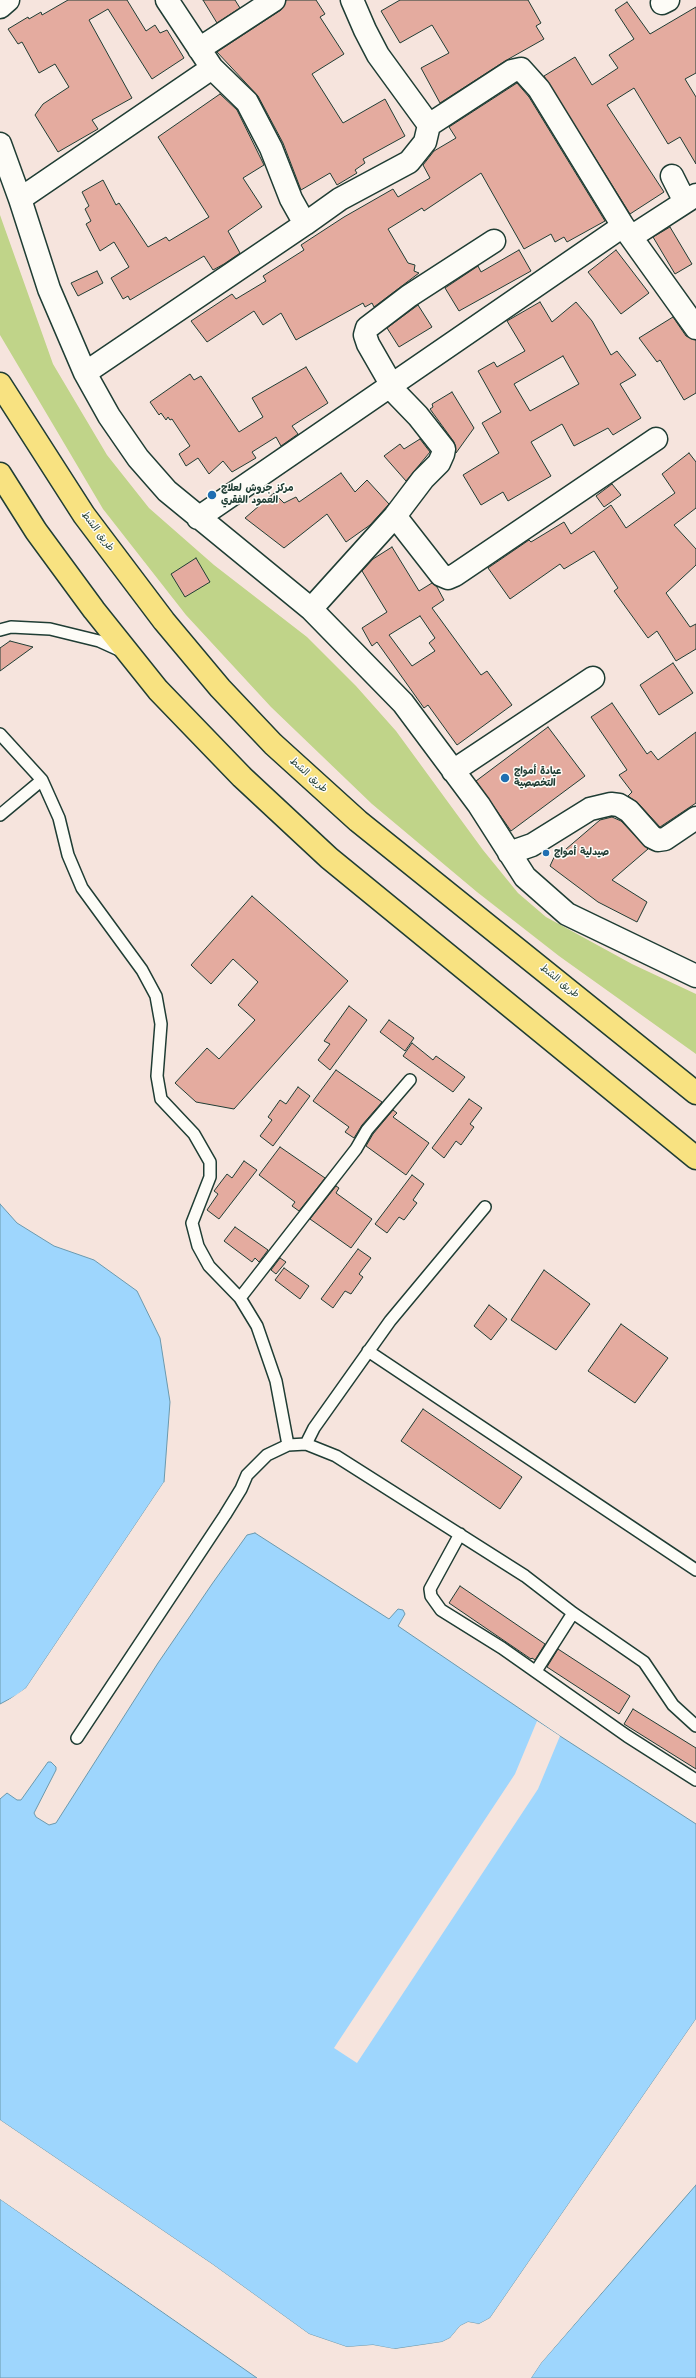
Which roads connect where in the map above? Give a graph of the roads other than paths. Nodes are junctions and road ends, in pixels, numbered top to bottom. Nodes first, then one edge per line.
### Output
1 (8, 0) edge
2 (167, 0) edge
3 (274, 0) edge
4 (352, 0) edge
5 (0, 7) edge
6 (199, 49) junction
7 (212, 68) junction
8 (429, 125) junction
9 (0, 144) edge
10 (672, 176) dead end
11 (20, 199) junction
12 (690, 199) edge
13 (305, 224) junction
14 (627, 232) junction
15 (494, 241) dead end
16 (696, 328) edge
17 (85, 373) junction
18 (0, 384) edge
19 (390, 385) junction
20 (656, 439) dead end
21 (1, 482) edge
22 (395, 516) junction
23 (198, 518) junction
24 (311, 609) junction
25 (0, 630) edge
26 (131, 656) junction
27 (593, 678) dead end
28 (0, 734) edge
29 (453, 771) junction
30 (42, 780) junction
31 (0, 815) edge
32 (696, 818) edge
33 (509, 853) junction
34 (696, 976) edge
35 (664, 1066) junction
36 (696, 1077) edge
37 (410, 1080) dead end
38 (696, 1093) edge
39 (696, 1158) edge
40 (485, 1207) dead end
41 (240, 1298) junction
42 (368, 1351) junction
43 (306, 1444) junction
44 (288, 1445) junction
45 (460, 1534) junction
46 (696, 1570) edge
47 (574, 1613) junction
48 (536, 1671) junction
49 (696, 1726) edge
50 (77, 1738) dead end
51 (696, 1780) edge

1 - 5 street
2 - 6 street
3 - 6 street
4 - 8 street
6 - 7 street
7 - 11 street
7 - 13 street
8 - 13 street
8 - 14 street
9 - 11 street
10 - 12 street
11 - 17 street
12 - 14 street
13 - 17 street
14 - 16 street
14 - 19 street
15 - 19 street
17 - 23 street
18 - 35 highway, طريق الشط
19 - 22 street
19 - 23 street
20 - 22 street
21 - 26 highway
22 - 24 street
23 - 24 street
24 - 29 street
25 - 26 lane
26 - 39 highway
27 - 29 street
28 - 30 lane
29 - 33 street
30 - 31 lane
30 - 41 lane
32 - 33 street
33 - 34 street
35 - 36 street
35 - 38 highway, طريق الشط
37 - 41 lane
40 - 42 lane
41 - 44 lane
42 - 43 lane
42 - 46 lane
43 - 44 lane
43 - 45 lane
44 - 50 lane
45 - 47 lane
45 - 48 lane
47 - 48 lane
47 - 49 lane
48 - 51 lane

